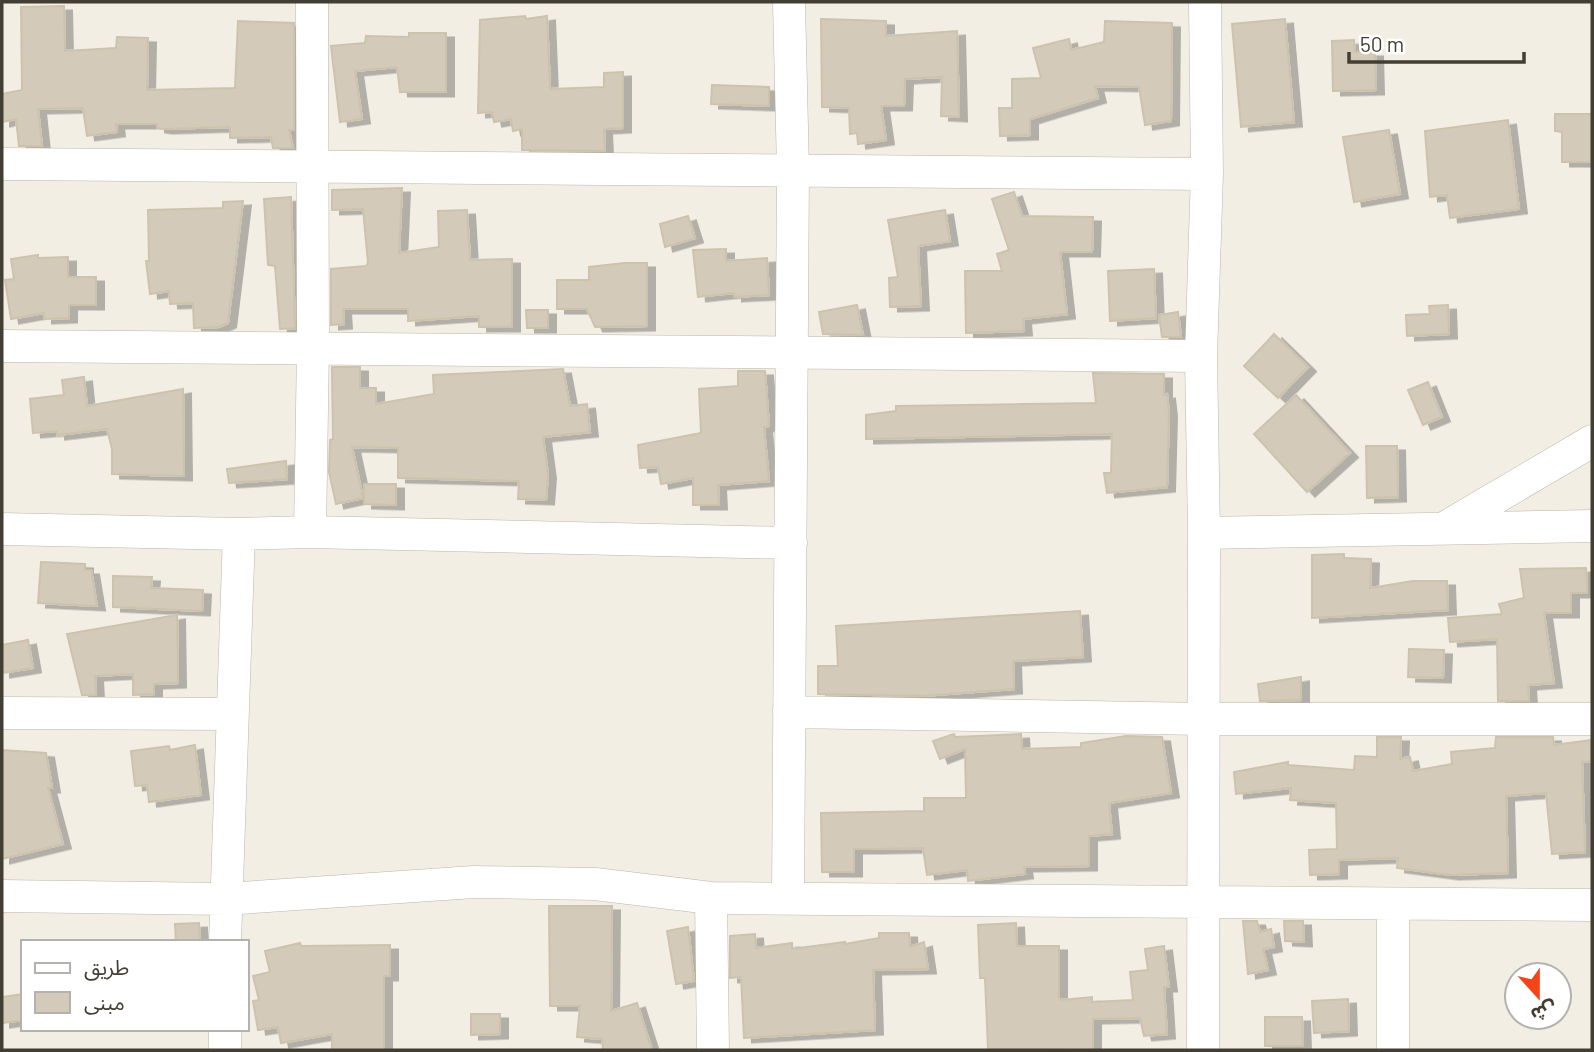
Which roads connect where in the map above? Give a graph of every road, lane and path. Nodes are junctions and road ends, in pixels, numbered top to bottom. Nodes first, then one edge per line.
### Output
1 (312, 2) edge
2 (789, 2) edge
3 (1180, 2) edge
4 (1205, 2) edge
5 (2, 164) edge
6 (312, 166) junction
7 (793, 170) junction
8 (1207, 174) junction
9 (2, 346) edge
10 (313, 347) junction
11 (791, 351) junction
12 (1201, 356) junction
13 (1592, 441) edge
14 (1592, 526) edge
15 (2, 529) edge
16 (1442, 529) junction
17 (310, 531) junction
18 (1204, 533) junction
19 (239, 534) junction
20 (791, 543) junction
21 (789, 712) junction
22 (2, 713) edge
23 (232, 714) junction
24 (1204, 719) junction
25 (1592, 719) edge
26 (2, 896) edge
27 (788, 896) junction
28 (710, 898) junction
29 (226, 899) junction
30 (1205, 900) junction
31 (1393, 904) junction
32 (1592, 905) edge
33 (225, 940) edge
34 (225, 1031) edge
35 (225, 1050) edge
36 (713, 1050) edge
37 (1203, 1050) edge
38 (1393, 1050) edge

1 - 6 street
2 - 7 street
3 - 4 street
4 - 8 street
5 - 6 street
6 - 7 street
6 - 10 street
7 - 8 street
7 - 11 street
8 - 12 street
9 - 10 street
10 - 11 street
10 - 17 street
11 - 12 street
11 - 20 street
12 - 18 street
13 - 16 street
14 - 16 street
15 - 19 street
16 - 18 street
17 - 19 street
17 - 20 street
18 - 24 street
19 - 23 street
20 - 21 street
21 - 24 street
21 - 27 street
22 - 23 street
23 - 29 street
24 - 25 street
24 - 30 street
26 - 29 street
27 - 28 street
27 - 30 street
28 - 29 street
28 - 36 street
29 - 33 street
30 - 31 street
30 - 37 street
31 - 32 street
31 - 38 street
34 - 35 street

